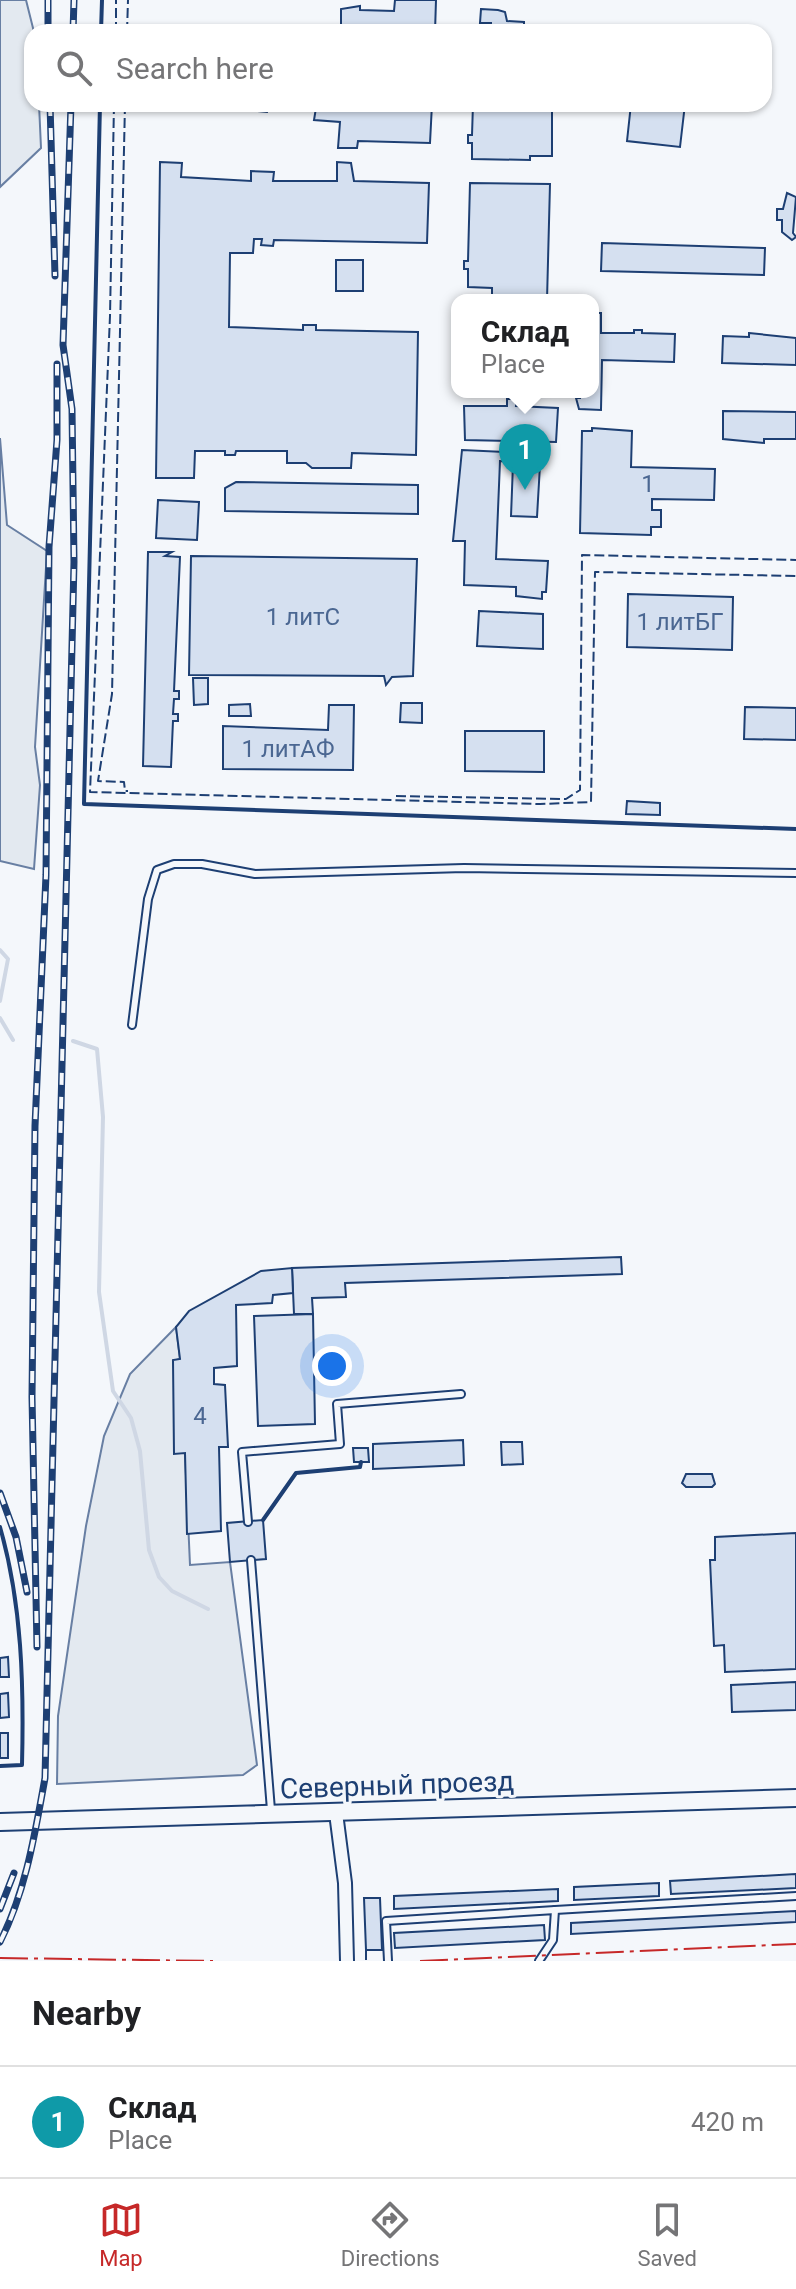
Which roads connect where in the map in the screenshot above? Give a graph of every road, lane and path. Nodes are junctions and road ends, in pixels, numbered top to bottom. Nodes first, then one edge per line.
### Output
1 (796, 873) edge
2 (132, 1025) dead end
3 (461, 1394) dead end
4 (248, 1522) dead end
5 (251, 1560) dead end
6 (796, 1798) edge
7 (336, 1813) junction
8 (272, 1814) junction
9 (0, 1822) edge
10 (796, 1896) edge
11 (555, 1910) junction
12 (347, 1961) edge
13 (388, 1961) edge
14 (539, 1961) edge

1 - 2 lane
3 - 4 lane
5 - 8 lane
6 - 7 street, Северный проезд
7 - 8 street, Северный проезд
7 - 12 street
8 - 9 street, Северный проезд
10 - 11 lane
11 - 13 lane
11 - 14 lane

